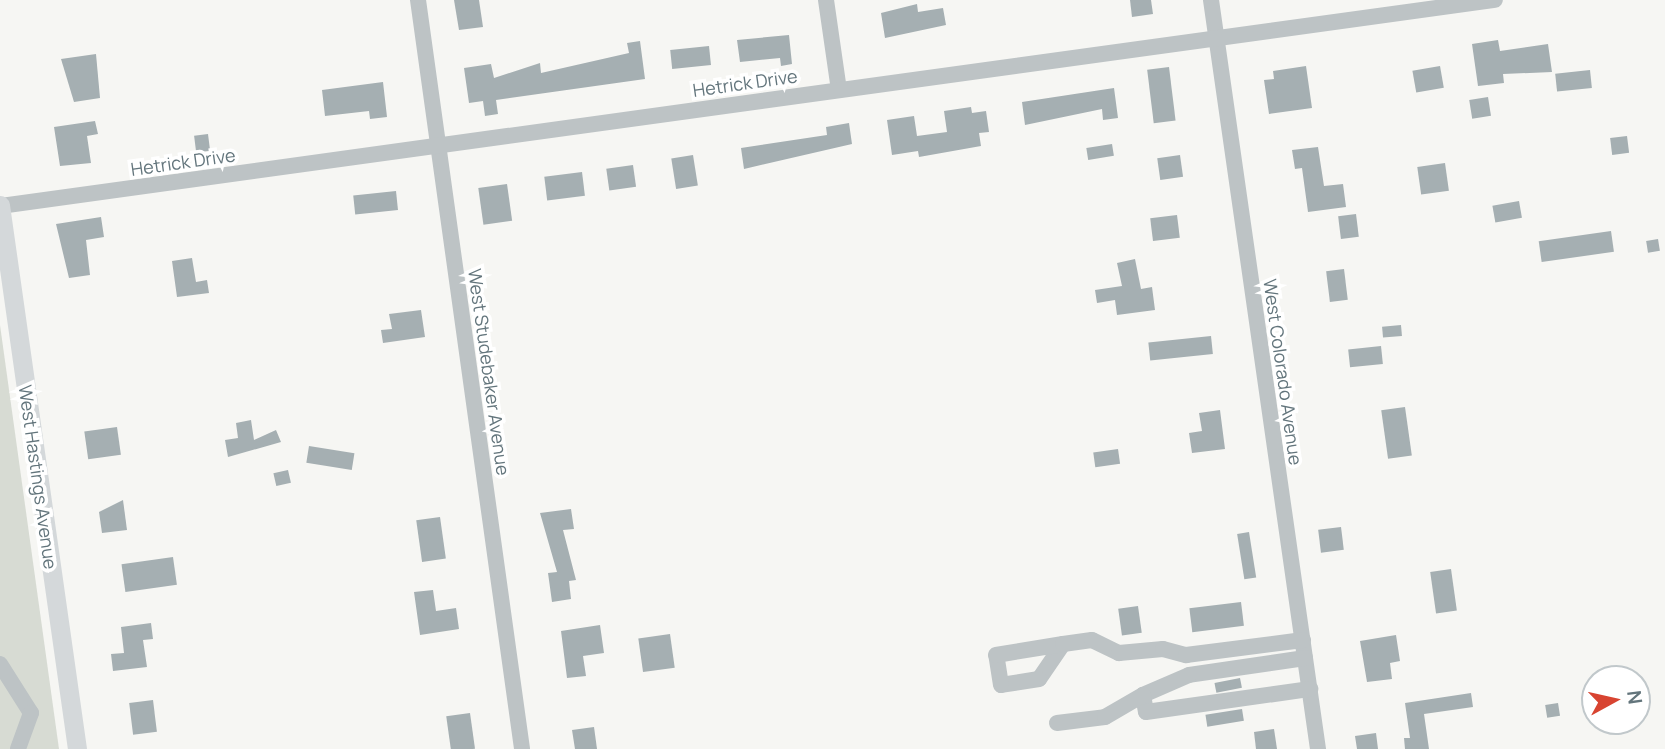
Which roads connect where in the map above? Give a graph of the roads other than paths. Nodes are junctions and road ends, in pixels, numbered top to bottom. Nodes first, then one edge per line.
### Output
1 (418, 0) edge
2 (826, 0) edge
3 (1210, 0) edge
4 (1495, 0) edge
5 (1216, 35) junction
6 (839, 90) junction
7 (438, 146) junction
8 (0, 206) edge
9 (1303, 640) junction
10 (1063, 644) dead end
11 (1305, 658) junction
12 (1273, 663) junction
13 (0, 664) edge
14 (1310, 689) junction
15 (1278, 693) junction
16 (1143, 695) junction
17 (1057, 723) dead end
18 (18, 749) edge
19 (77, 749) edge
20 (522, 749) edge
21 (1318, 749) edge

1 - 7 street, West Studebaker Avenue
2 - 6 street
3 - 5 street, West Colorado Avenue
4 - 5 street, Hetrick Drive
5 - 6 street, Hetrick Drive
5 - 9 street, West Colorado Avenue
6 - 7 street, Hetrick Drive
7 - 8 street, Hetrick Drive
7 - 20 street, West Studebaker Avenue
8 - 19 main road, West Hastings Avenue
9 - 10 street
9 - 11 street, West Colorado Avenue
11 - 12 street
11 - 14 street, West Colorado Avenue
12 - 15 street
12 - 16 street
13 - 18 street
14 - 15 street
14 - 21 street, West Colorado Avenue
15 - 16 street
16 - 17 street

